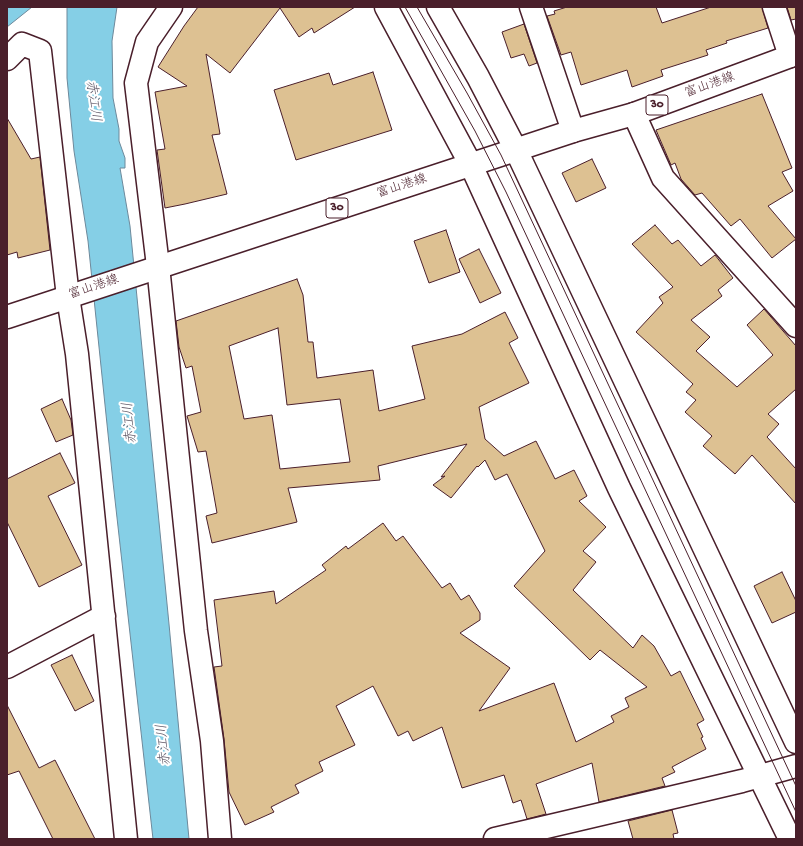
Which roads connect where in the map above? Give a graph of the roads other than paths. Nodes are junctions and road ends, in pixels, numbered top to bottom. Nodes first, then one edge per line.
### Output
1 (171, 7) edge
2 (386, 7) edge
3 (438, 7) edge
4 (531, 7) edge
5 (774, 7) edge
6 (793, 56) edge
7 (7, 59) edge
8 (634, 114) junction
9 (573, 131) junction
10 (516, 150) junction
11 (471, 165) junction
12 (151, 269) junction
13 (76, 294) junction
14 (7, 317) edge
15 (796, 326) edge
16 (104, 616) junction
17 (7, 667) edge
18 (796, 742) edge
19 (796, 766) edge
20 (759, 775) junction
21 (126, 839) edge
22 (220, 839) edge
23 (495, 839) edge
24 (790, 839) edge

1 - 12 street
2 - 11 street
3 - 10 street
4 - 9 street
5 - 6 street
6 - 8 street, 富山港線 / 30
7 - 13 street
8 - 9 street, 富山港線 / 30
8 - 15 street
9 - 10 street, 富山港線 / 30
10 - 11 street, 富山港線 / 30
10 - 18 street
11 - 12 street, 富山港線 / 30
11 - 20 street
12 - 13 street, 富山港線 / 30
12 - 22 street
13 - 14 street, 富山港線 / 30
13 - 16 street
16 - 17 street
16 - 21 street
19 - 20 street
20 - 23 street
20 - 24 street

